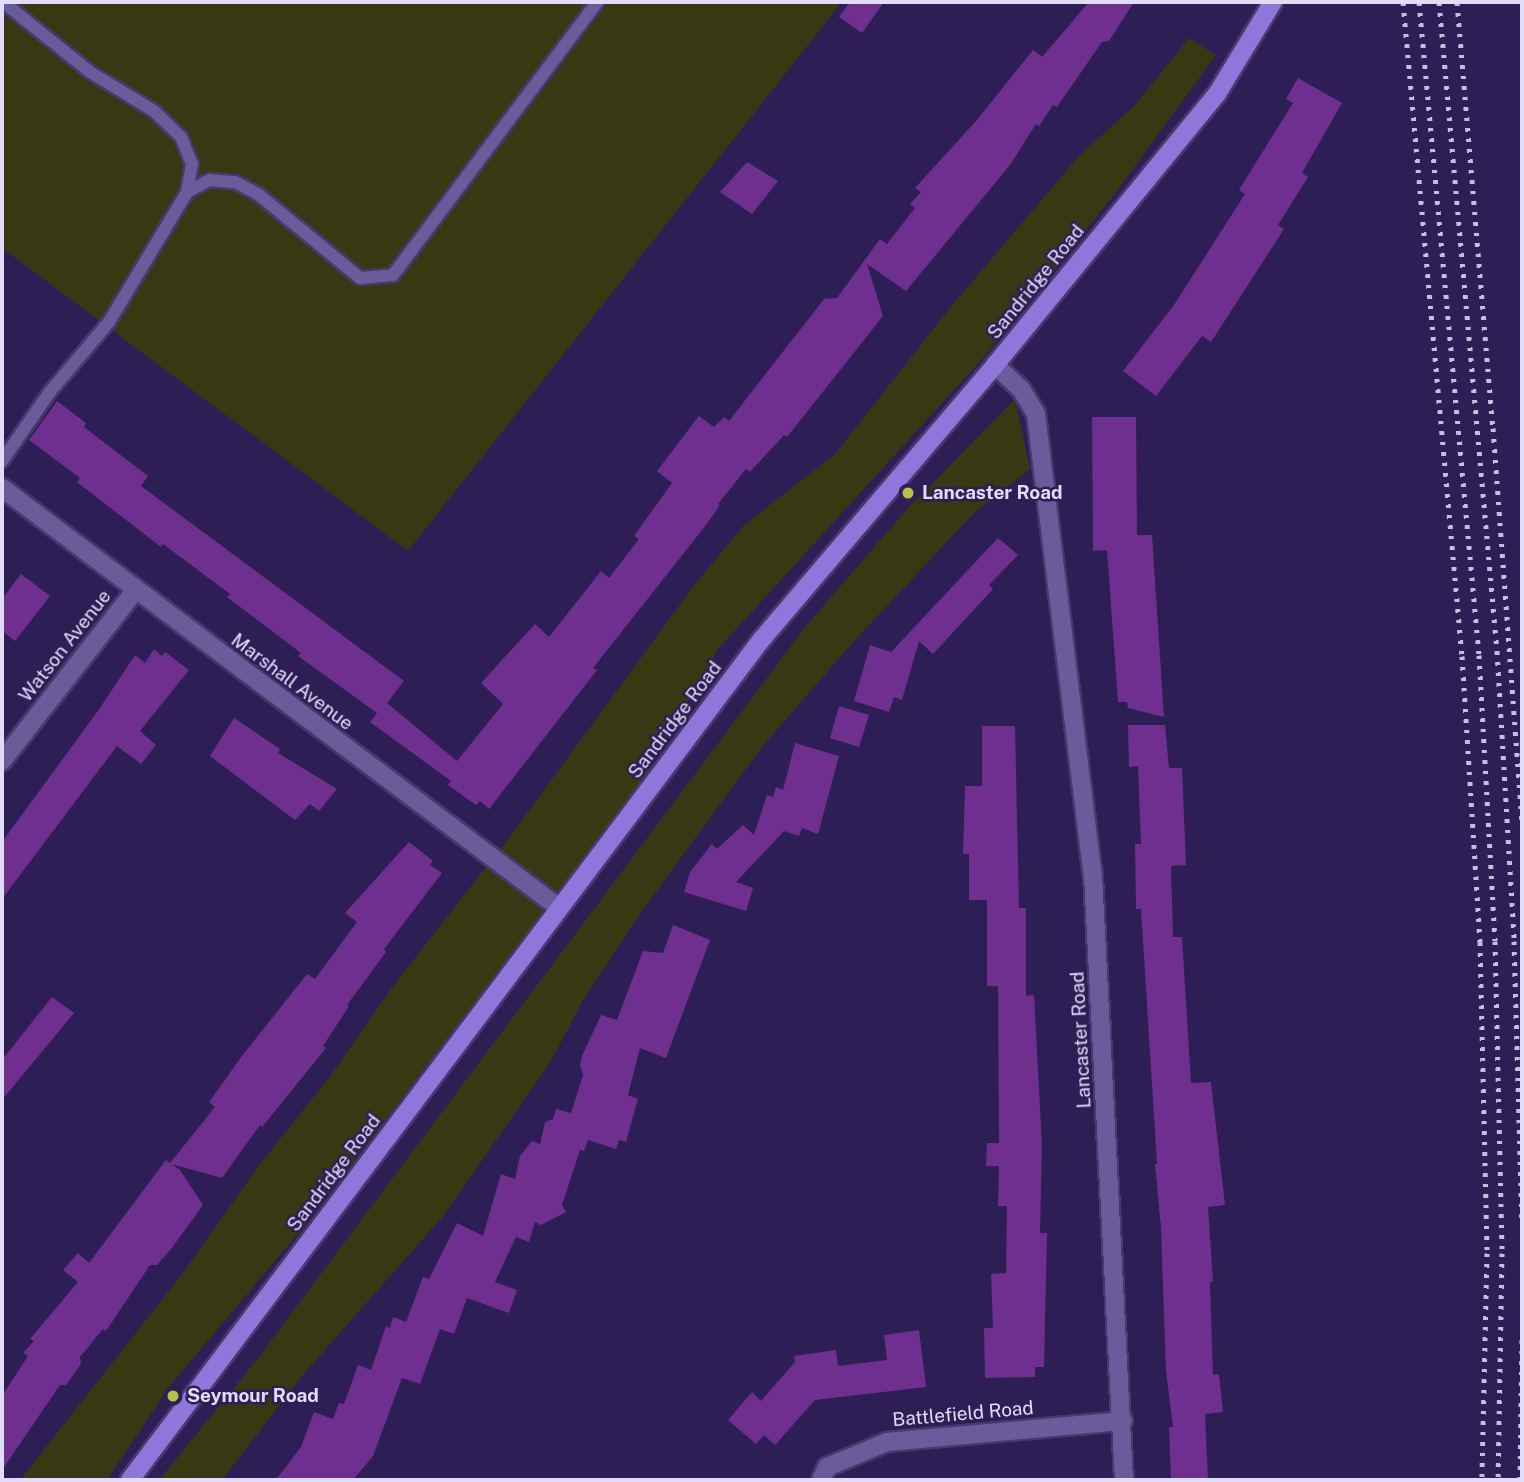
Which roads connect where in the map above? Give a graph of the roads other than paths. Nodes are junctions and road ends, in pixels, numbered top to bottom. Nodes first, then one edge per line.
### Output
1 (3, 2) edge
2 (597, 2) edge
3 (1270, 4) edge
4 (187, 192) junction
5 (995, 365) junction
6 (2, 461) edge
7 (2, 488) edge
8 (135, 591) junction
9 (2, 761) edge
10 (558, 907) junction
11 (1123, 1421) junction
12 (130, 1480) edge
13 (821, 1480) edge
14 (1124, 1480) edge

1 - 4 lane
2 - 4 lane
3 - 5 main road, Sandridge Road
4 - 6 lane
5 - 10 main road, Sandridge Road
5 - 11 street, Lancaster Road
7 - 8 street, Marshall Avenue
8 - 9 street, Watson Avenue
8 - 10 street, Marshall Avenue
10 - 12 main road, Sandridge Road
11 - 13 street, Battlefield Road
11 - 14 street, Lancaster Road

